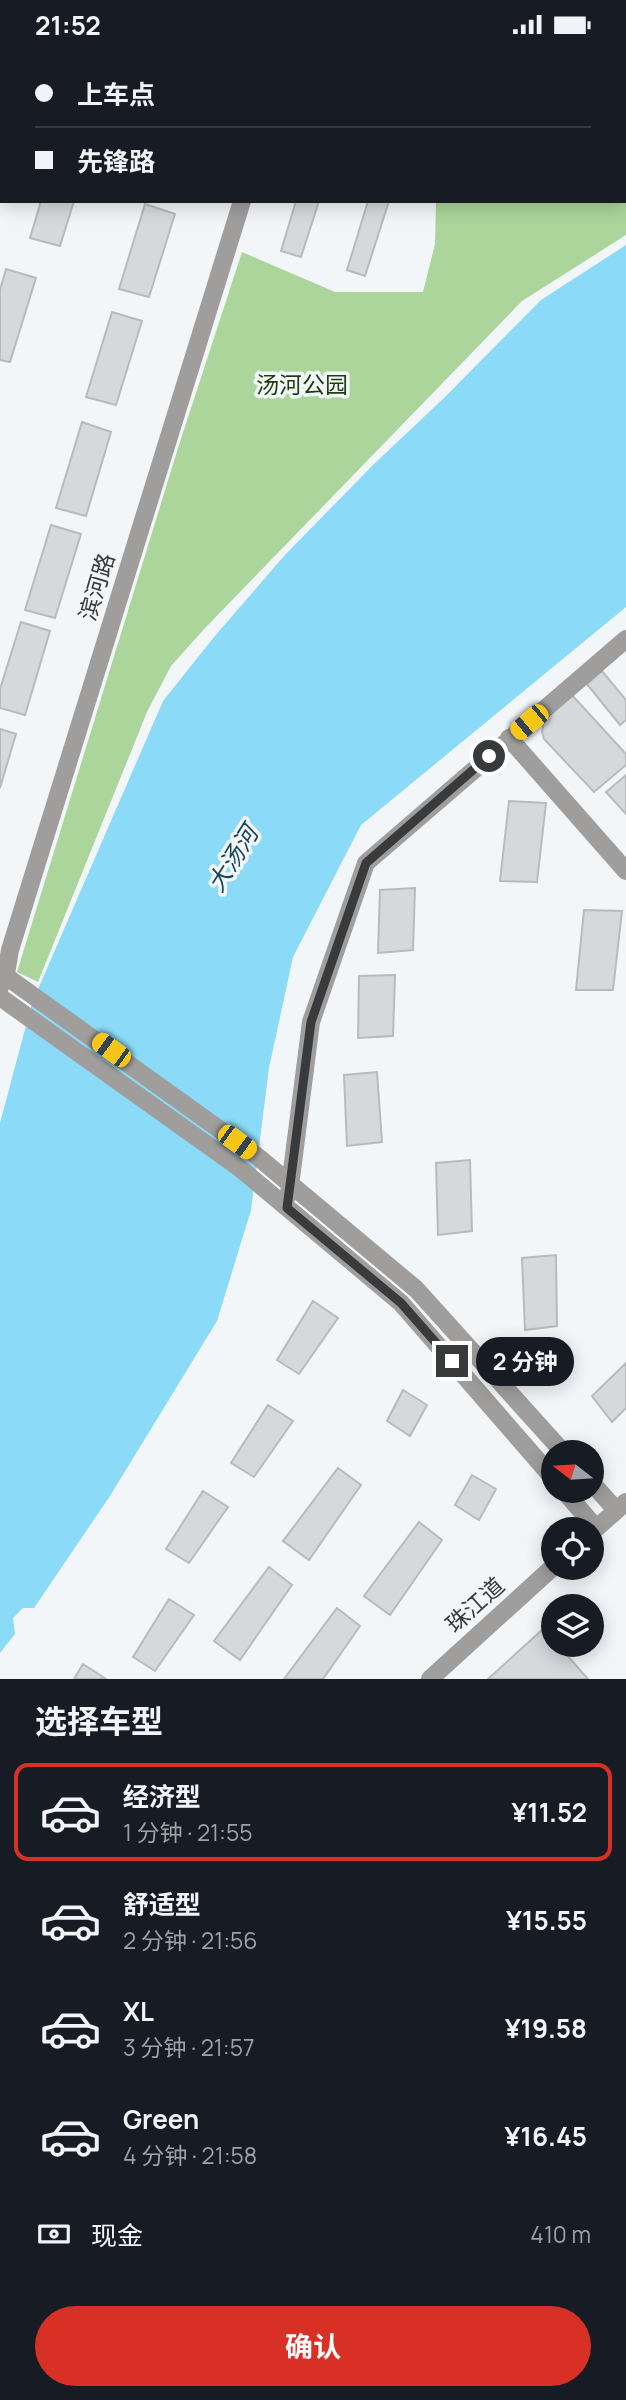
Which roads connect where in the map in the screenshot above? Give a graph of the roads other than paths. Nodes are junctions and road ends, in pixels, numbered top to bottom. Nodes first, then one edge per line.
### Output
1 (241, 203) edge
2 (626, 639) edge
3 (509, 738) junction
4 (626, 871) edge
5 (5, 949) edge
6 (2, 978) edge
7 (0, 997) edge
8 (291, 1184) junction
9 (287, 1208) junction
10 (552, 1440) edge
11 (541, 1464) edge
12 (604, 1493) edge
13 (573, 1503) edge
14 (621, 1506) edge
15 (584, 1517) edge
16 (604, 1521) edge
17 (541, 1578) edge
18 (430, 1679) edge

1 - 5 street, 滨河路
2 - 3 street
3 - 4 street
3 - 8 street
5 - 6 street, 滨河路
6 - 8 street
7 - 9 street
8 - 9 street
8 - 10 street
9 - 11 street
12 - 14 street
13 - 15 street
14 - 16 street
17 - 18 street, 珠江道

